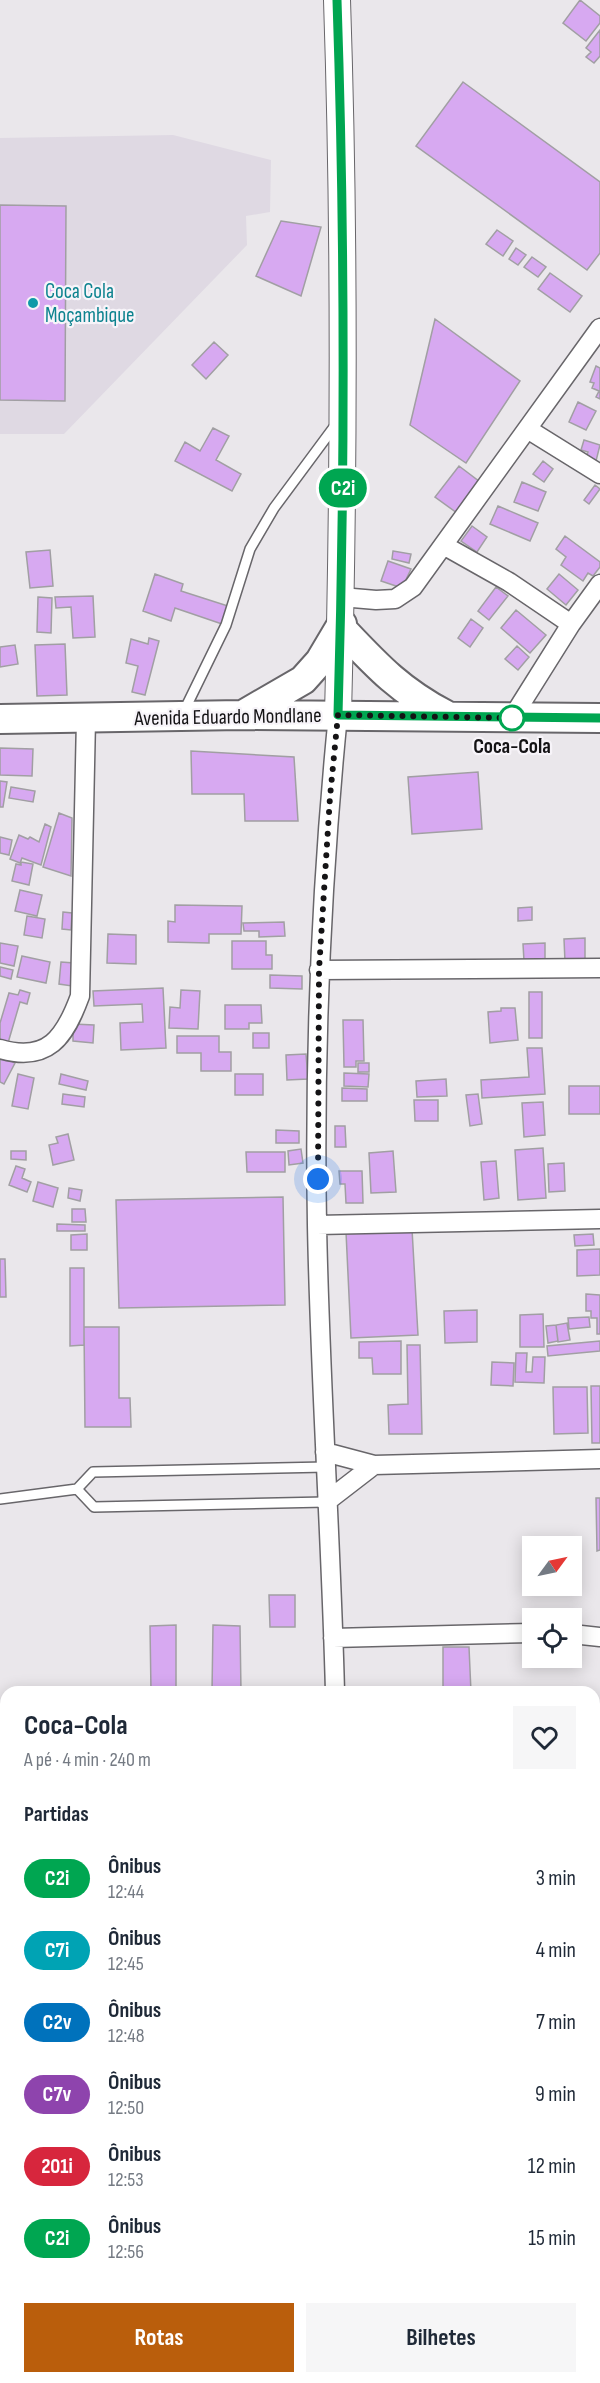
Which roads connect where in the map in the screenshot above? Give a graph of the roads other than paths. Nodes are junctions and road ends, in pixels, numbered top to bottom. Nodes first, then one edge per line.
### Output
1 (338, 0) edge
2 (600, 328) edge
3 (344, 414) junction
4 (529, 430) junction
5 (600, 474) edge
6 (445, 546) junction
7 (600, 584) edge
8 (342, 617) junction
9 (571, 624) junction
10 (241, 715) junction
11 (338, 715) junction
12 (448, 716) junction
13 (181, 717) junction
14 (512, 718) junction
15 (600, 718) edge
16 (0, 719) edge
17 (86, 719) junction
18 (600, 968) edge
19 (319, 970) junction
20 (0, 1049) edge
21 (600, 1219) edge
22 (317, 1225) junction
23 (600, 1459) edge
24 (326, 1460) junction
25 (374, 1465) junction
26 (77, 1489) junction
27 (0, 1499) edge
28 (326, 1502) junction
29 (522, 1633) edge
30 (582, 1635) edge
31 (600, 1637) edge
32 (333, 1638) junction
33 (335, 1686) edge

1 - 3 main road
2 - 4 street
3 - 8 main road
3 - 13 lane
4 - 5 street
4 - 6 street
6 - 8 street
6 - 9 street
7 - 9 street
8 - 10 main road
8 - 11 main road
8 - 12 main road
9 - 14 street
10 - 11 main road, Avenida Eduardo Mondlane
10 - 13 main road, Avenida Eduardo Mondlane
11 - 12 main road, Avenida Eduardo Mondlane
11 - 19 street
12 - 14 main road, Avenida Eduardo Mondlane
13 - 17 main road, Avenida Eduardo Mondlane
14 - 15 main road, Avenida Eduardo Mondlane
16 - 17 main road, Avenida Eduardo Mondlane
17 - 20 street
18 - 19 street
19 - 22 street
21 - 22 street
22 - 24 street
23 - 25 street
24 - 25 street
24 - 26 lane
24 - 28 street
25 - 28 street
26 - 27 lane
26 - 28 lane
28 - 32 street
29 - 32 street
30 - 31 street
32 - 33 street

